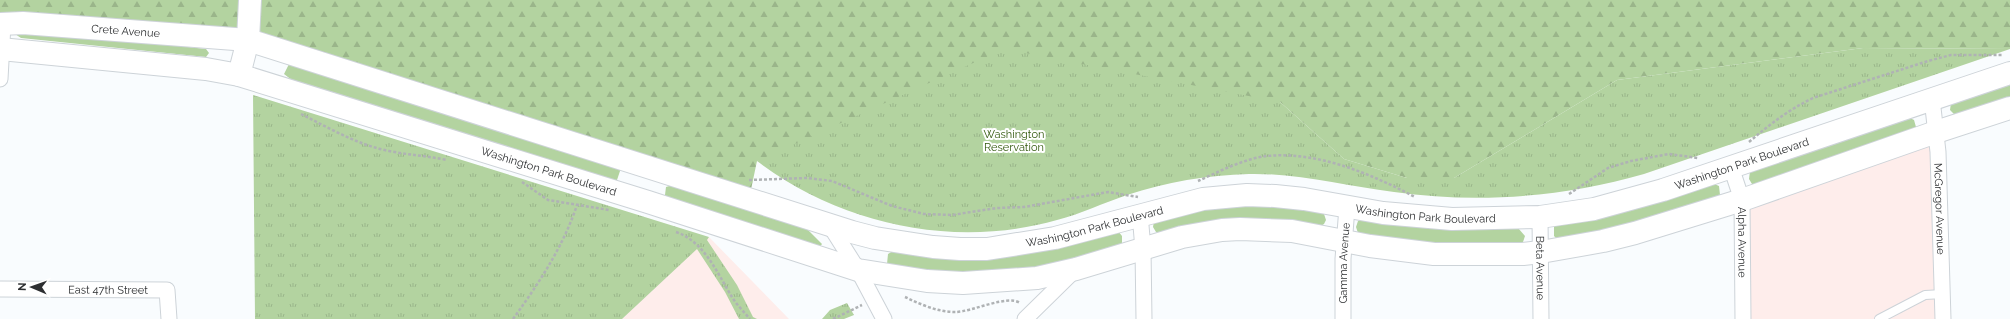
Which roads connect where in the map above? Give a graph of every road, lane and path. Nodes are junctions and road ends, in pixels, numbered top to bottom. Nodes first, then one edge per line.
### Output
1 (250, 7) edge
2 (2, 24) edge
3 (248, 40) junction
4 (0, 49) edge
5 (2010, 55) edge
6 (2010, 73) edge
7 (239, 75) junction
8 (0, 79) edge
9 (1932, 99) junction
10 (2010, 108) edge
11 (299, 114) dead end
12 (1936, 132) junction
13 (1747, 143) dead end
14 (1700, 159) dead end
15 (451, 161) dead end
16 (1731, 167) junction
17 (744, 180) dead end
18 (521, 181) dead end
19 (1191, 184) dead end
20 (1567, 195) dead end
21 (1421, 200) dead end
22 (1742, 200) junction
23 (577, 205) junction
24 (1140, 206) junction
25 (1347, 208) junction
26 (613, 211) dead end
27 (1540, 217) junction
28 (829, 224) junction
29 (674, 231) dead end
30 (1344, 242) junction
31 (1143, 249) junction
32 (1541, 252) junction
33 (1076, 269) junction
34 (858, 270) junction
35 (0, 289) edge
36 (1943, 294) junction
37 (902, 295) dead end
38 (1020, 303) dead end
39 (858, 307) dead end
40 (169, 319) edge
41 (513, 319) edge
42 (750, 319) edge
43 (833, 319) edge
44 (884, 319) edge
45 (1025, 319) edge
46 (1144, 319) edge
47 (1343, 319) edge
48 (1541, 319) edge
49 (1743, 319) edge
50 (1879, 319) edge
51 (1943, 319) edge

1 - 3 street
2 - 3 street, Crete Avenue
2 - 4 street
3 - 7 street
3 - 28 street, Washington Park Boulevard
4 - 7 street
4 - 8 street
5 - 13 path
6 - 9 street, Washington Park Boulevard
7 - 34 street, Washington Park Boulevard
9 - 12 street, McGregor Avenue
9 - 16 street, Washington Park Boulevard
10 - 12 street, Washington Park Boulevard
11 - 15 path
12 - 22 street, Washington Park Boulevard
12 - 36 street, McGregor Avenue
14 - 20 path
16 - 22 street, Alpha Avenue
16 - 27 street, Washington Park Boulevard
17 - 24 path
18 - 23 path
19 - 21 path
22 - 32 street, Washington Park Boulevard
22 - 49 street, Alpha Avenue
23 - 26 path
23 - 41 path
24 - 25 street, Washington Park Boulevard
24 - 28 street, Washington Park Boulevard
24 - 31 street
25 - 27 street, Washington Park Boulevard
25 - 30 street, Gamma Avenue
27 - 32 street, Beta Avenue
28 - 34 street
29 - 42 path
30 - 31 street, Washington Park Boulevard
30 - 32 street, Washington Park Boulevard
30 - 47 street, Gamma Avenue
31 - 33 street, Washington Park Boulevard
31 - 46 street
32 - 48 street, Beta Avenue
33 - 34 street, Washington Park Boulevard
33 - 45 street, Washington Park Boulevard
34 - 44 street
35 - 40 street, East 47th Street
36 - 50 lane
36 - 51 street, McGregor Avenue
37 - 38 path
39 - 43 path

